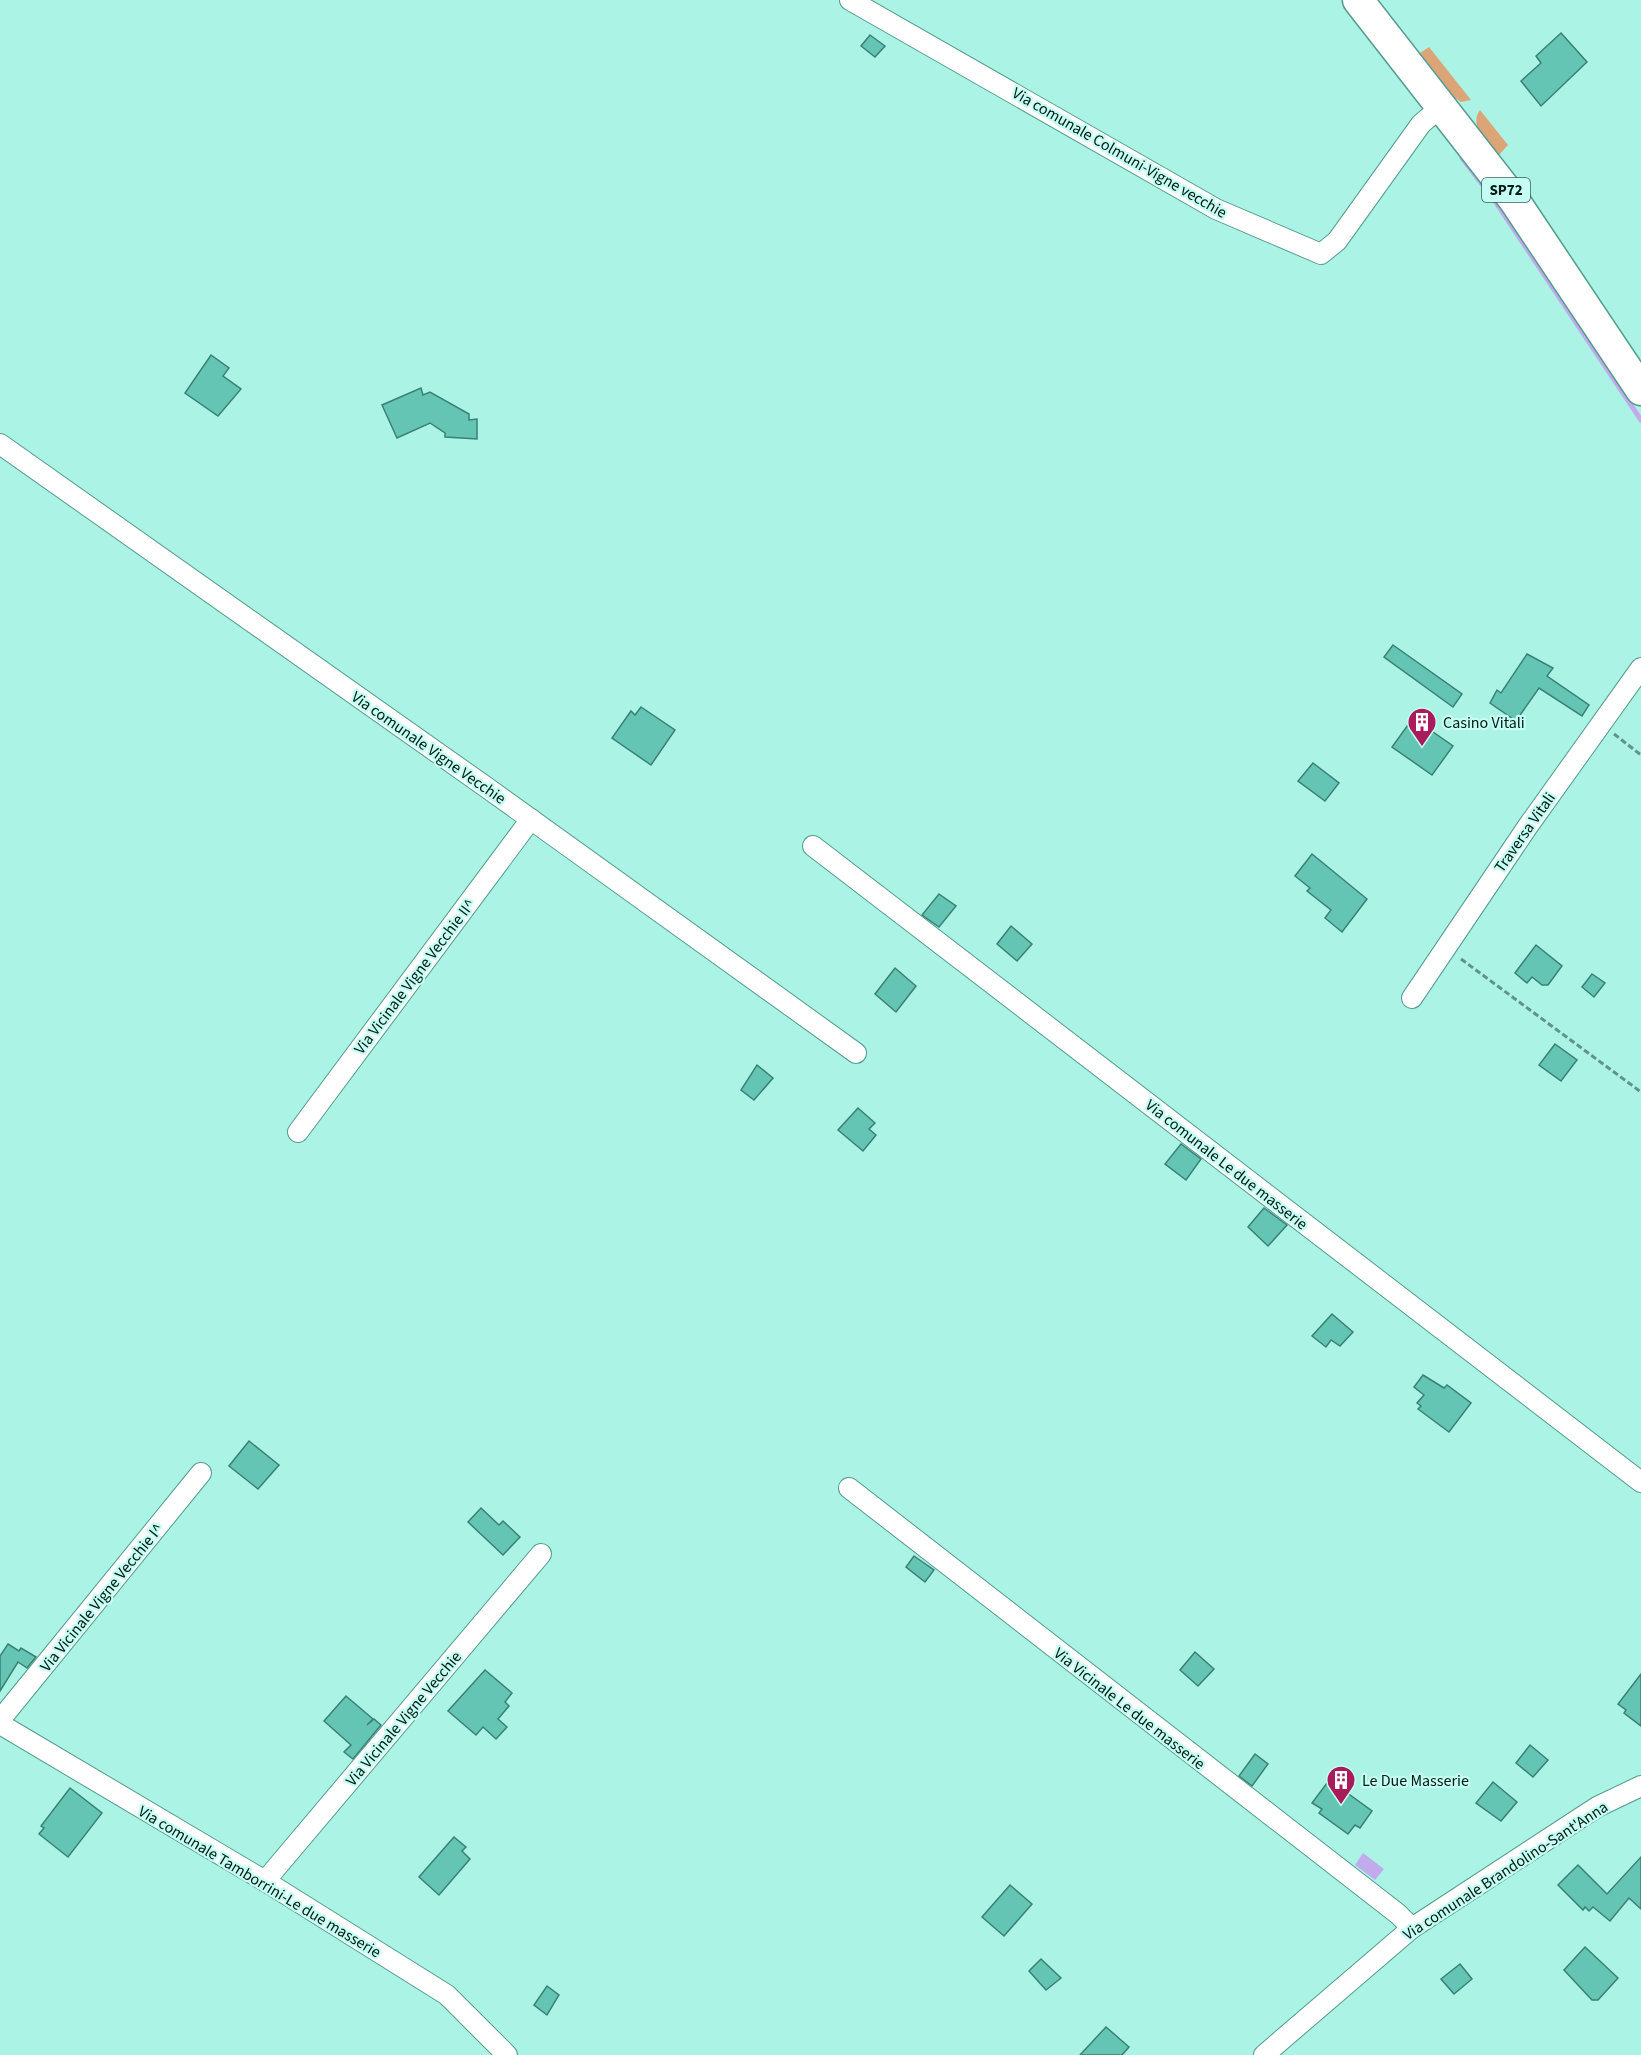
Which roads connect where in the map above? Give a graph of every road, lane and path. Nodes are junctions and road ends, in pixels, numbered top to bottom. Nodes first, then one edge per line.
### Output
1 (850, 0) edge
2 (1358, 0) edge
3 (1432, 115) junction
4 (1641, 390) edge
5 (0, 444) edge
6 (1641, 668) edge
7 (1601, 724) junction
8 (1641, 755) edge
9 (531, 819) junction
10 (813, 846) dead end
11 (1445, 947) junction
12 (1412, 998) dead end
13 (856, 1053) dead end
14 (1641, 1092) edge
15 (298, 1132) dead end
16 (201, 1473) dead end
17 (1641, 1482) edge
18 (849, 1488) dead end
19 (541, 1554) dead end
20 (0, 1722) edge
21 (1641, 1786) edge
22 (265, 1881) junction
23 (1412, 1928) junction
24 (507, 2055) edge
25 (1264, 2055) edge

1 - 3 street, Via comunale Colmuni-Vigne vecchie
2 - 3 main road, SP72
3 - 4 main road, SP72
5 - 9 street, Via comunale Vigne Vecchie
6 - 7 street, Traversa Vitali
7 - 8 path
7 - 11 street, Traversa Vitali
9 - 13 street, Via comunale Vigne Vecchie
9 - 15 street, Via Vicinale Vigne Vecchie II^
10 - 17 street, Via comunale Le due masserie
11 - 12 street, Traversa Vitali
11 - 14 path
16 - 20 street, Via Vicinale Vigne Vecchie I^
18 - 23 street, Via Vicinale Le due masserie
19 - 22 street, Via Vicinale Vigne Vecchie
20 - 22 street, Via comunale Tamborrini-Le due masserie
21 - 23 street, Via comunale Brandolino-Sant'Anna
22 - 24 street, Via comunale Tamborrini-Le due masserie
23 - 25 street, Via comunale Brandolino-Sant'Anna

